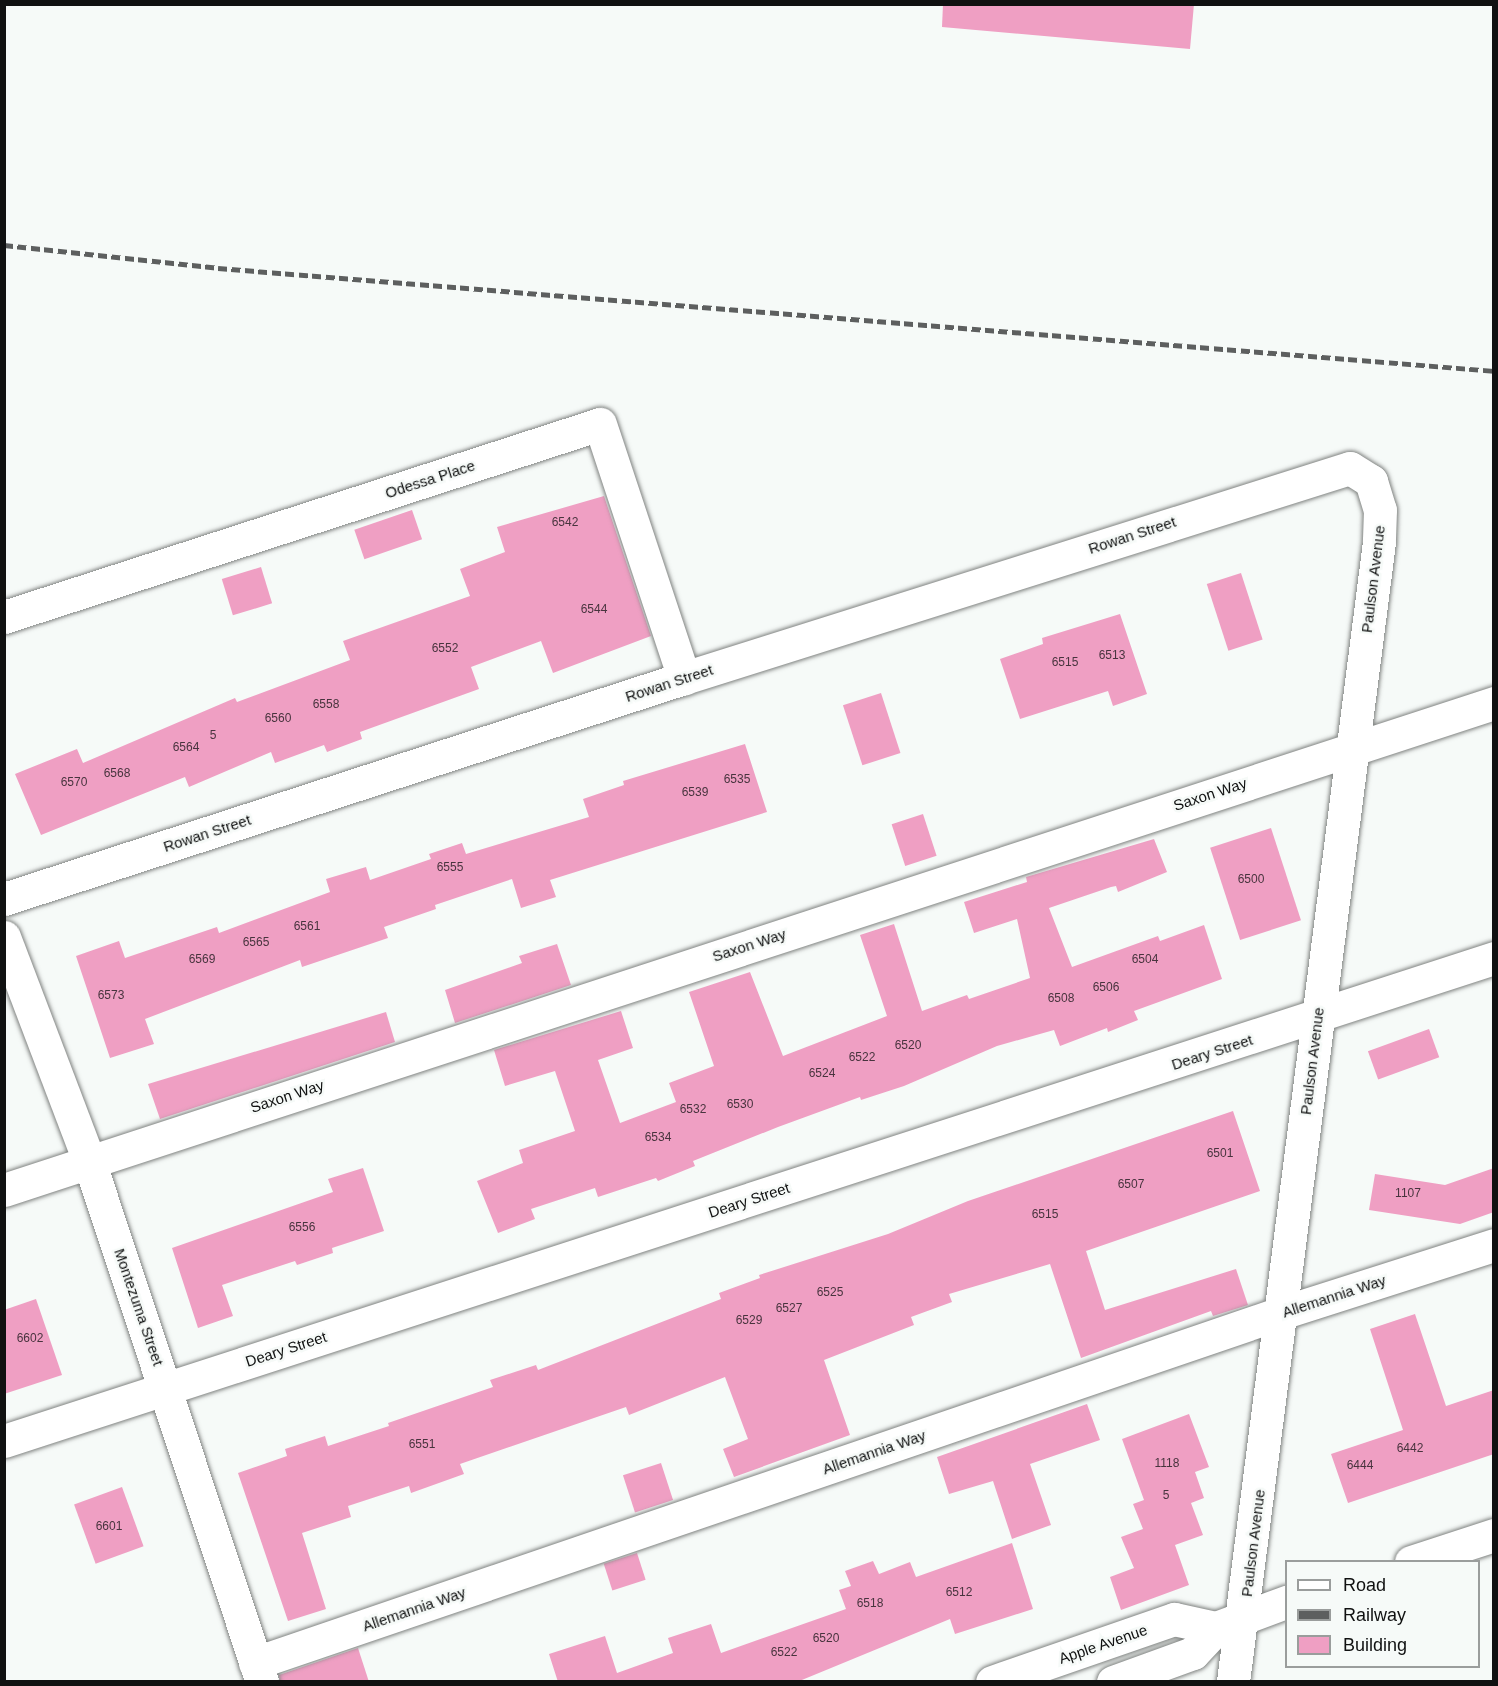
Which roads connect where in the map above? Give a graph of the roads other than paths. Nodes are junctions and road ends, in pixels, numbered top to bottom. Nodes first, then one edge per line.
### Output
1 (1335, 471) joint
2 (4, 617) edge
3 (684, 678) junction
4 (1494, 703) edge
5 (1351, 748) junction
6 (4, 899) edge
7 (4, 937) edge
8 (1494, 958) edge
9 (1317, 1018) junction
10 (89, 1161) junction
11 (4, 1190) edge
12 (1494, 1245) edge
13 (1281, 1313) junction
14 (166, 1387) junction
15 (4, 1442) edge
16 (1494, 1534) edge
17 (1417, 1560) edge
18 (1285, 1603) edge
19 (1230, 1622) junction
20 (259, 1672) edge
21 (992, 1682) edge
22 (1113, 1682) edge
23 (1233, 1682) edge

1 - 3 street, Rowan Street
1 - 5 street, Paulson Avenue
2 - 3 street, Odessa Place
3 - 6 street, Rowan Street
4 - 5 street, Saxon Way
5 - 9 street, Paulson Avenue
5 - 10 street, Saxon Way
7 - 10 street, Montezuma Street
8 - 9 street, Deary Street
9 - 13 street, Paulson Avenue
9 - 14 street, Deary Street
10 - 11 street, Saxon Way
10 - 14 street, Montezuma Street
12 - 13 street, Allemannia Way
13 - 19 street, Paulson Avenue
13 - 20 street, Allemannia Way
14 - 15 street, Deary Street
14 - 20 street, Montezuma Street
16 - 17 street
18 - 19 street
19 - 21 street, Apple Avenue
19 - 22 street
19 - 23 street, Paulson Avenue

